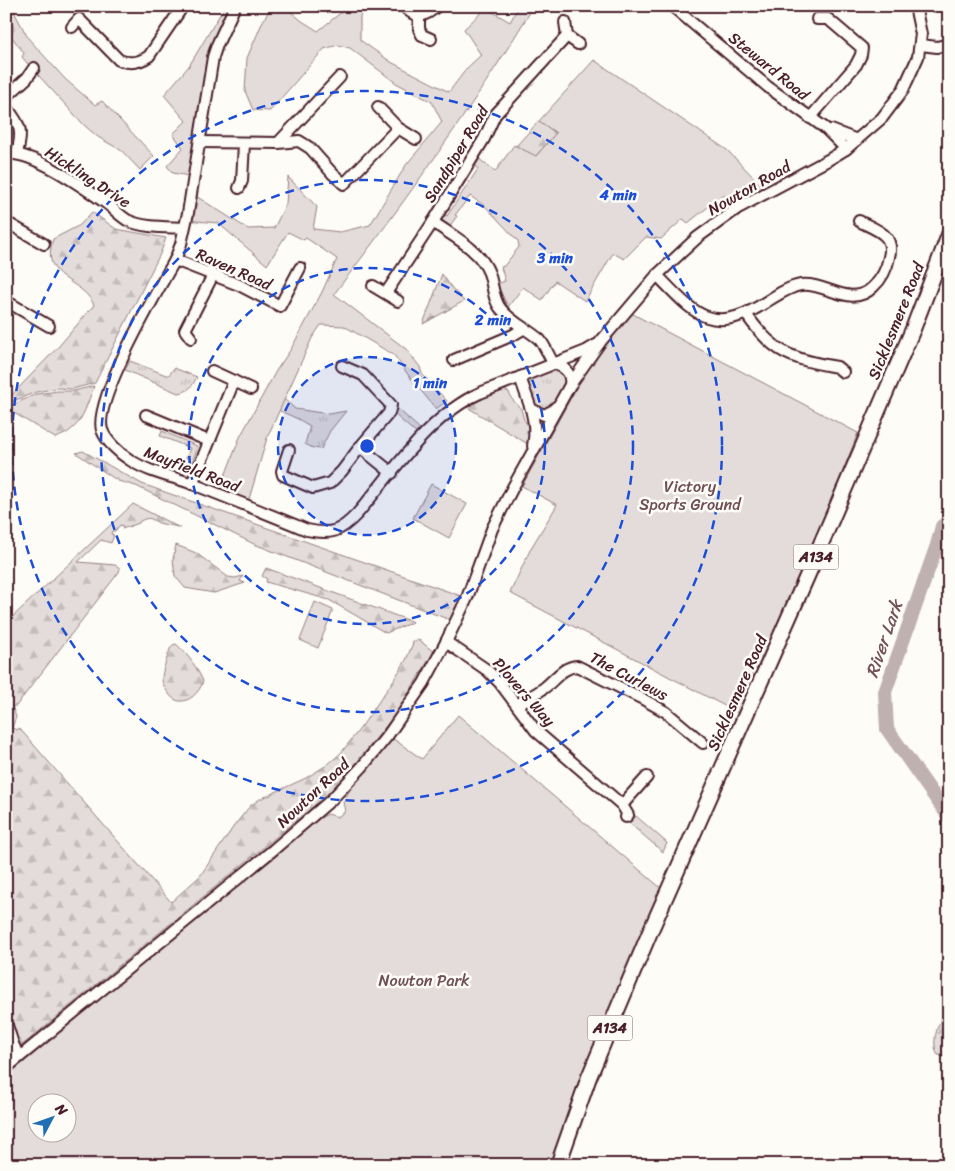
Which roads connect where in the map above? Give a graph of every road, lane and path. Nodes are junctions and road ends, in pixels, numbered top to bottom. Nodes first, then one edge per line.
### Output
1 (183, 6) edge
2 (236, 6) edge
3 (403, 6) edge
4 (436, 6) edge
5 (672, 6) edge
6 (915, 6) edge
7 (419, 16) junction
8 (817, 18) dead end
9 (565, 22) dead end
10 (72, 27) dead end
11 (567, 36) junction
12 (432, 39) dead end
13 (578, 44) dead end
14 (949, 44) edge
15 (920, 45) junction
16 (34, 68) dead end
17 (340, 77) dead end
18 (6, 97) edge
19 (6, 107) edge
20 (378, 108) dead end
21 (810, 118) junction
22 (398, 128) junction
23 (825, 128) junction
24 (416, 139) dead end
25 (857, 140) junction
26 (200, 142) junction
27 (244, 143) junction
28 (278, 143) junction
29 (846, 149) junction
30 (17, 153) junction
31 (6, 154) edge
32 (240, 188) dead end
33 (6, 222) edge
34 (433, 222) junction
35 (863, 226) dead end
36 (184, 228) junction
37 (949, 235) edge
38 (44, 244) dead end
39 (175, 260) junction
40 (300, 268) dead end
41 (213, 275) junction
42 (657, 275) junction
43 (373, 286) dead end
44 (386, 293) junction
45 (6, 301) edge
46 (398, 301) dead end
47 (746, 314) junction
48 (49, 326) dead end
49 (523, 329) junction
50 (191, 338) dead end
51 (601, 341) junction
52 (454, 360) dead end
53 (553, 364) junction
54 (342, 366) dead end
55 (212, 371) dead end
56 (842, 372) dead end
57 (520, 377) junction
58 (234, 381) junction
59 (570, 385) junction
60 (251, 389) dead end
61 (560, 402) junction
62 (531, 409) junction
63 (146, 415) dead end
64 (209, 441) junction
65 (360, 447) junction
66 (289, 450) dead end
67 (532, 452) junction
68 (392, 473) junction
69 (192, 484) junction
70 (446, 642) junction
71 (517, 705) junction
72 (702, 739) dead end
73 (647, 776) dead end
74 (622, 805) junction
75 (626, 817) dead end
76 (6, 1022) edge
77 (19, 1057) junction
78 (6, 1068) edge
79 (558, 1165) edge

1 - 10 street
2 - 26 street, Mayfield Road
3 - 7 street
4 - 7 street
5 - 21 street, Steward Road
6 - 15 street, Nowton Road
7 - 12 street
8 - 21 street
9 - 11 street
11 - 13 street
11 - 34 street, Sandpiper Road
14 - 15 street
15 - 25 street, Nowton Road
16 - 18 street
17 - 28 street
19 - 30 street
20 - 22 street
21 - 23 street, Steward Road
22 - 24 street
22 - 28 street
23 - 25 street, Steward Road
23 - 29 street, Steward Road
25 - 29 street, Nowton Road
26 - 27 street
26 - 36 street, Mayfield Road
27 - 28 street
27 - 32 street
29 - 42 street, Nowton Road
30 - 31 street, Hickling Drive
30 - 36 street, Hickling Drive
33 - 38 street
34 - 44 street, Sandpiper Road
34 - 49 street, Sandpiper Road
35 - 47 street
36 - 39 street, Mayfield Road
37 - 79 highway, Sicklesmere Road / A134
39 - 41 street, Raven Road
39 - 69 street, Mayfield Road
40 - 41 street, Raven Road
41 - 50 street
42 - 47 street
42 - 51 street, Nowton Road
43 - 44 street
44 - 46 street
45 - 48 street
47 - 56 street
49 - 52 street
49 - 53 street, Sandpiper Road
51 - 53 street, Mayfield Road
51 - 59 street, Nowton Road
53 - 57 street, Mayfield Road
53 - 59 street
54 - 65 street
55 - 58 street
57 - 62 street, Nowton Road
57 - 68 street, Mayfield Road
58 - 60 street
58 - 64 street
59 - 61 street, Nowton Road
61 - 62 street, Nowton Road
61 - 67 street, Nowton Road
62 - 67 street, Nowton Road
63 - 64 street
64 - 69 street
65 - 66 street
65 - 68 street
67 - 70 street, Nowton Road
68 - 69 street, Mayfield Road
70 - 71 street, Plovers Way
70 - 77 street, Nowton Road
71 - 72 street, The Curlews
71 - 74 street, Plovers Way
73 - 74 street
74 - 75 street
76 - 77 street
77 - 78 street, Nowton Road

